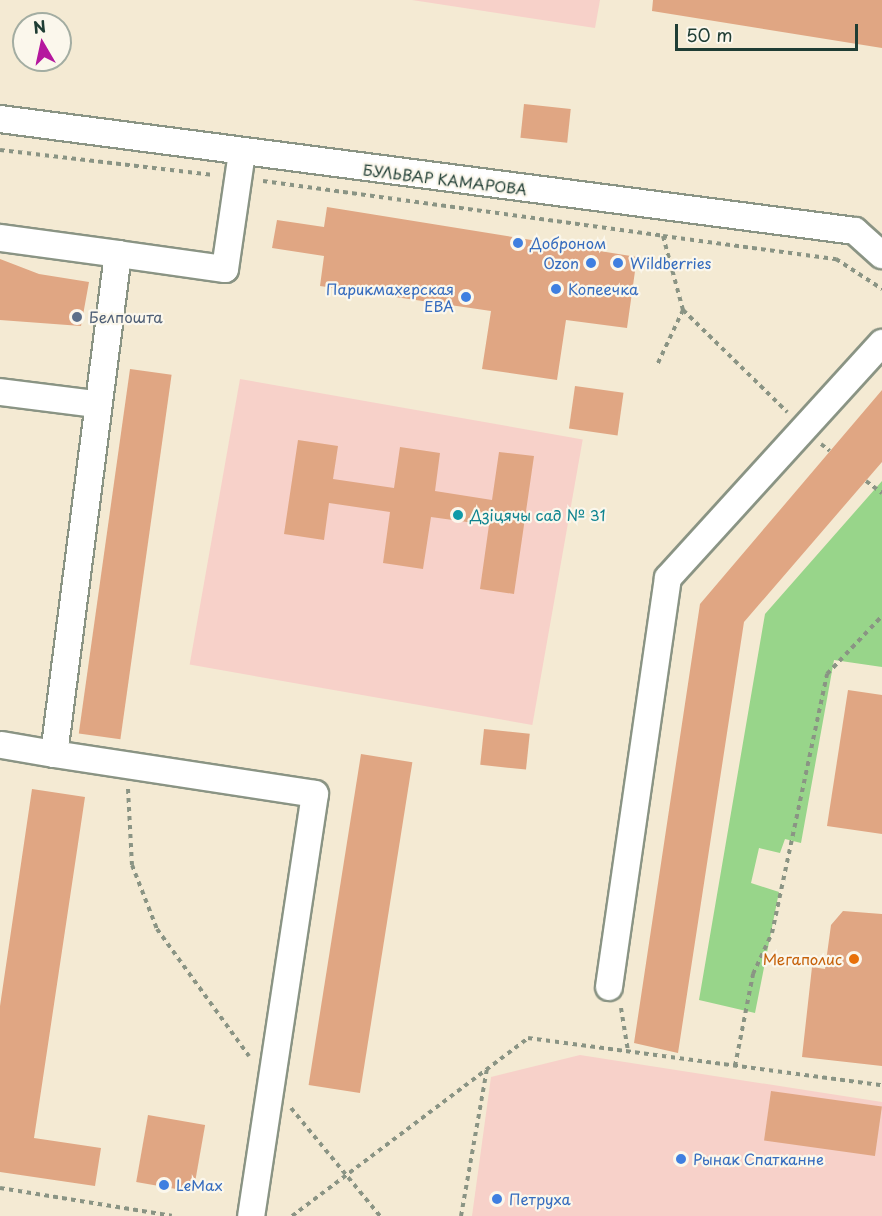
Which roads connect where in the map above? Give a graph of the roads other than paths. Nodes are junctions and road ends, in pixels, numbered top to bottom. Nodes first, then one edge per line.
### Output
1 (0, 119) edge
2 (242, 152) junction
3 (0, 238) edge
4 (118, 254) junction
5 (882, 255) edge
6 (882, 343) edge
7 (0, 392) edge
8 (95, 404) junction
9 (1, 750) edge
10 (54, 754) junction
11 (616, 992) road end
12 (251, 1216) edge

1 - 2 street, БУЛЬВАР КАМАРОВА
2 - 4 street
2 - 5 street, БУЛЬВАР КАМАРОВА
3 - 4 street
4 - 8 street
6 - 11 street
7 - 8 street
8 - 10 street
9 - 10 street
10 - 12 street

